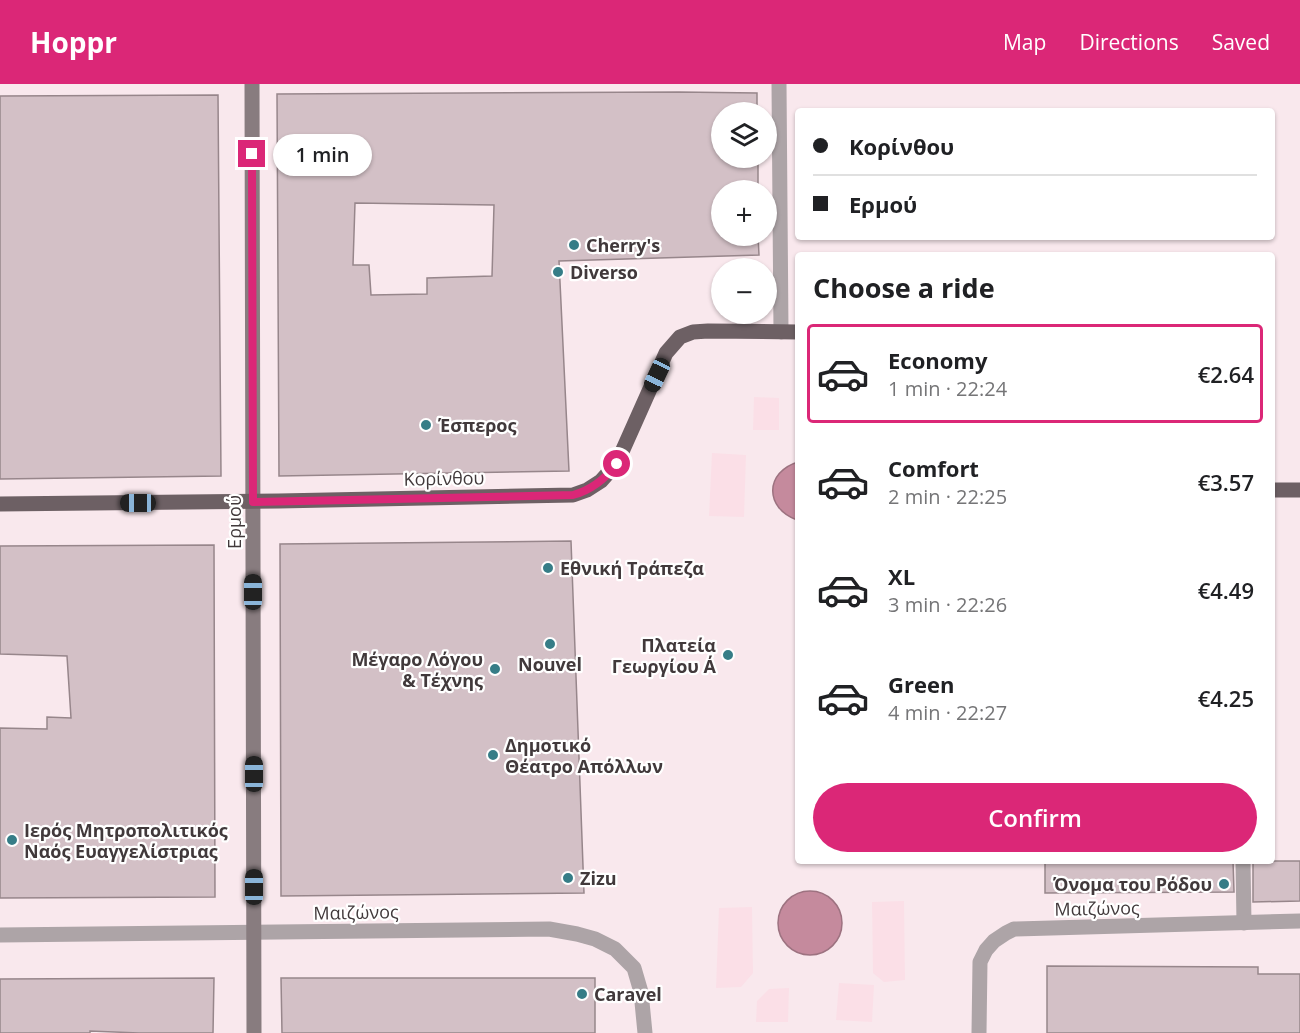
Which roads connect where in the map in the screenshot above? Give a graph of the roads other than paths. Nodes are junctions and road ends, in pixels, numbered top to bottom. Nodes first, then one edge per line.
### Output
1 (252, 84) edge
2 (780, 84) edge
3 (781, 332) junction
4 (795, 332) edge
5 (1275, 490) edge
6 (1300, 490) edge
7 (253, 502) junction
8 (0, 504) edge
9 (1242, 864) edge
10 (1300, 921) edge
11 (1244, 923) junction
12 (254, 932) junction
13 (0, 934) edge
14 (254, 1033) edge
15 (645, 1033) edge
16 (979, 1033) edge

1 - 7 main road, Ερμού
2 - 3 street
3 - 4 main road, Κορίνθου
3 - 7 main road, Κορίνθου
5 - 6 main road
7 - 8 main road, Κορίνθου
7 - 12 main road, Ερμού
9 - 11 street
10 - 11 street, Μαιζώνος
11 - 16 street, Μαιζώνος
12 - 13 street, Μαιζώνος
12 - 14 main road, Ερμού
12 - 15 street, Μαιζώνος

